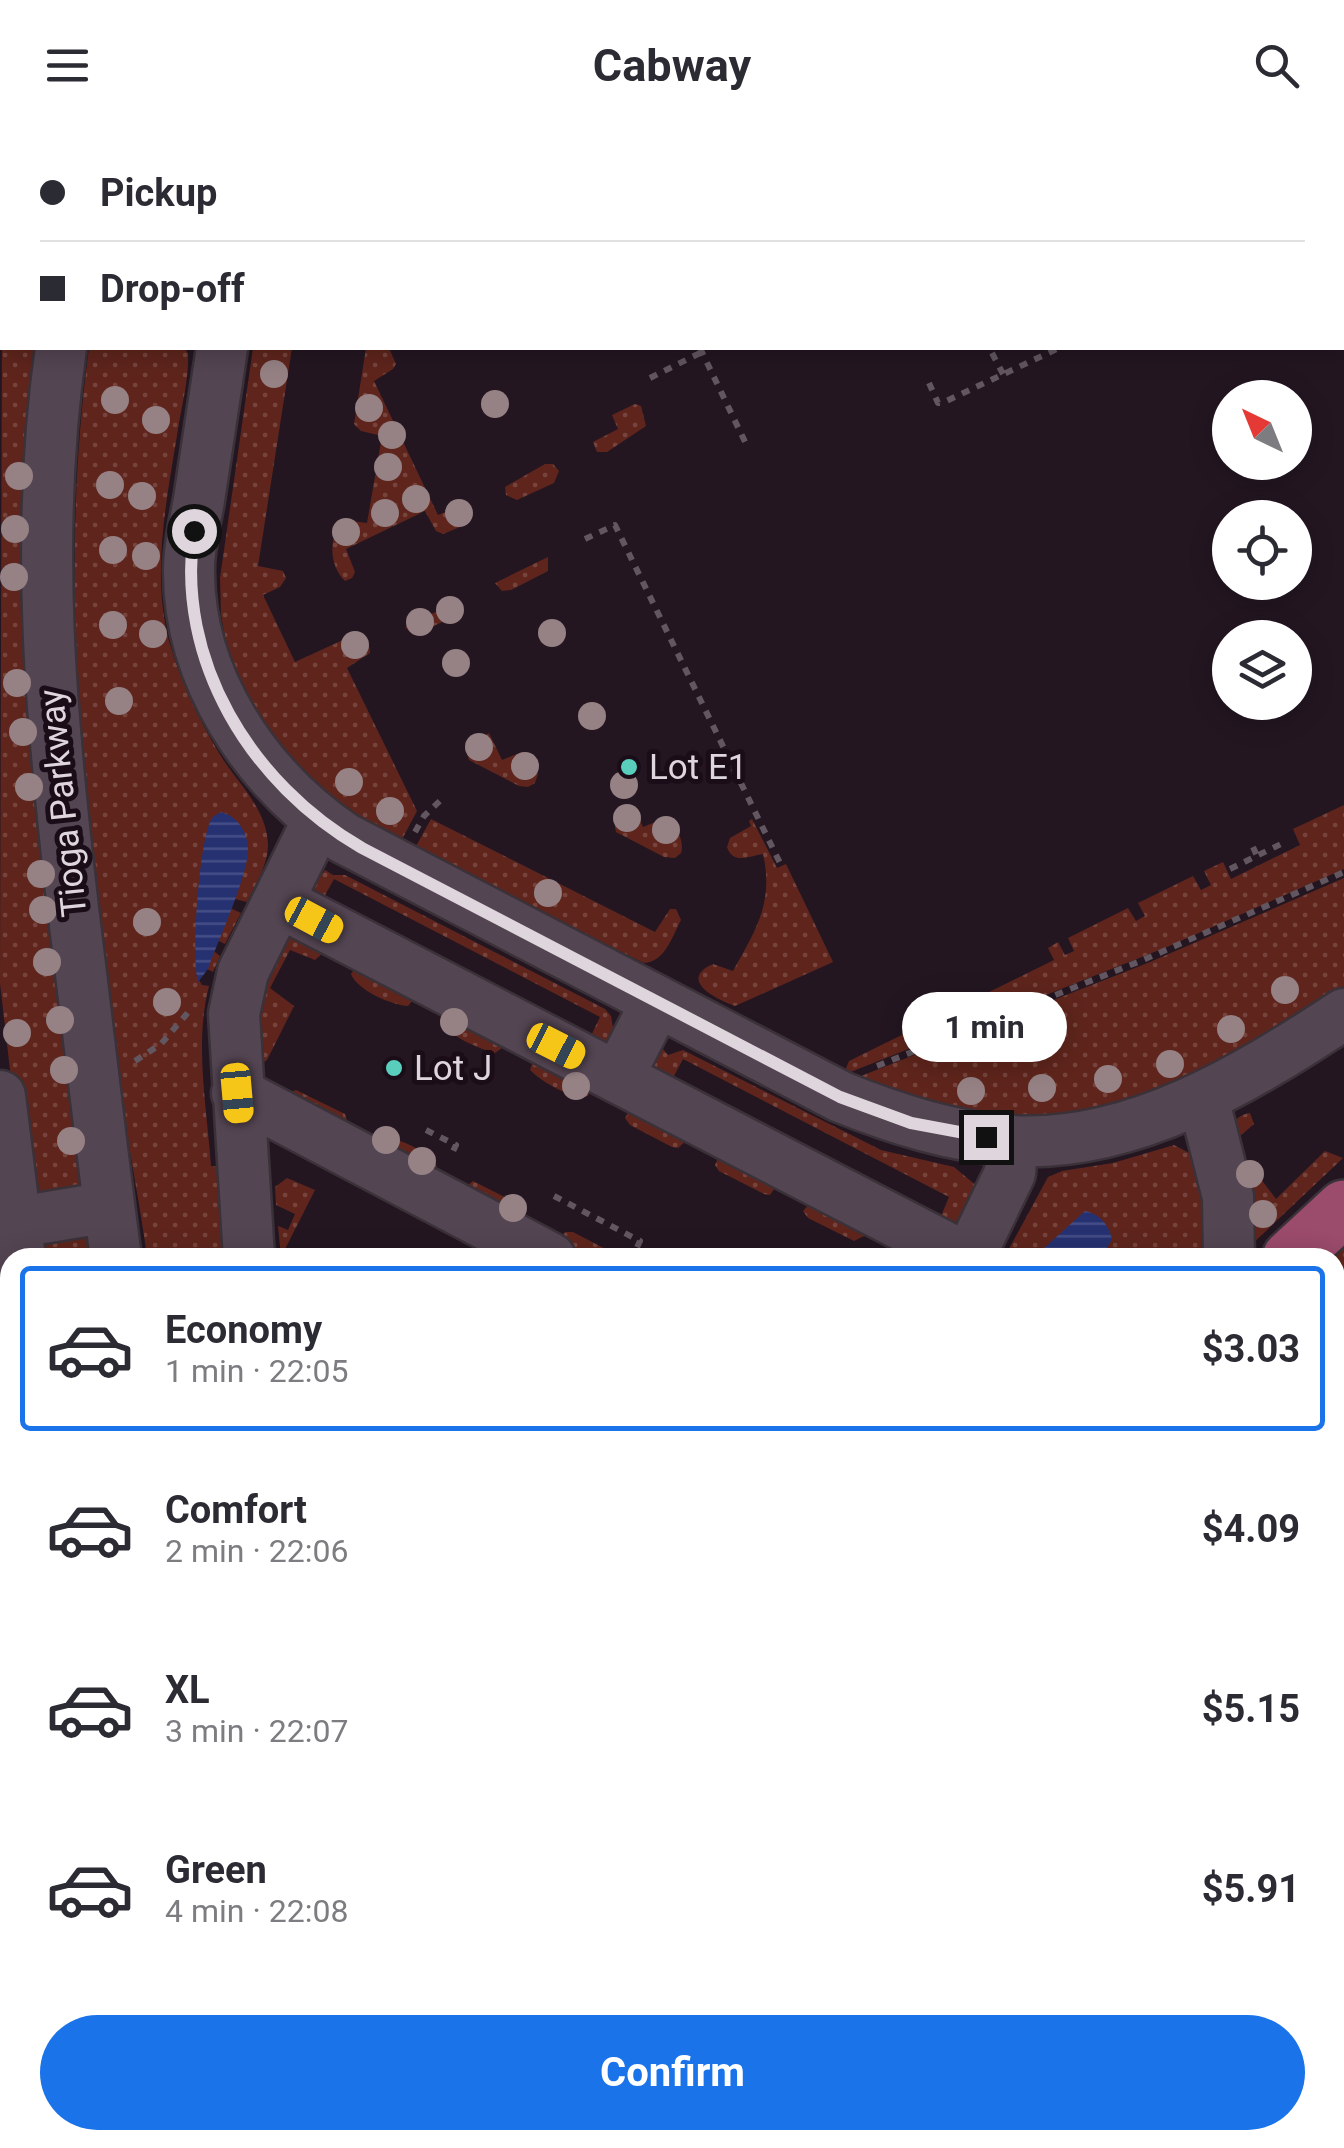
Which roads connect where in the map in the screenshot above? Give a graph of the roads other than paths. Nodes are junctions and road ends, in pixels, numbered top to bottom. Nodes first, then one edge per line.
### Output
1 (61, 350) edge
2 (222, 350) edge
3 (318, 820) junction
4 (280, 902) junction
5 (657, 1002) junction
6 (1344, 1014) edge
7 (618, 1078) junction
8 (237, 1093) junction
9 (0, 1096) edge
10 (1203, 1098) junction
11 (1014, 1141) junction
12 (109, 1207) junction
13 (1344, 1208) edge
14 (12, 1235) edge
15 (115, 1248) edge
16 (249, 1248) edge
17 (531, 1248) edge
18 (948, 1248) edge
19 (972, 1248) edge
20 (1229, 1248) edge
21 (1301, 1248) edge

1 - 12 street, Tioga Parkway
2 - 3 street
3 - 4 street
3 - 5 street
4 - 7 street
4 - 8 street
5 - 7 street
5 - 11 street
6 - 10 street
7 - 18 street
8 - 16 street
8 - 17 street
9 - 14 street
10 - 11 street
10 - 20 street
11 - 19 street
12 - 14 street
12 - 15 street, Tioga Parkway
13 - 21 main road

